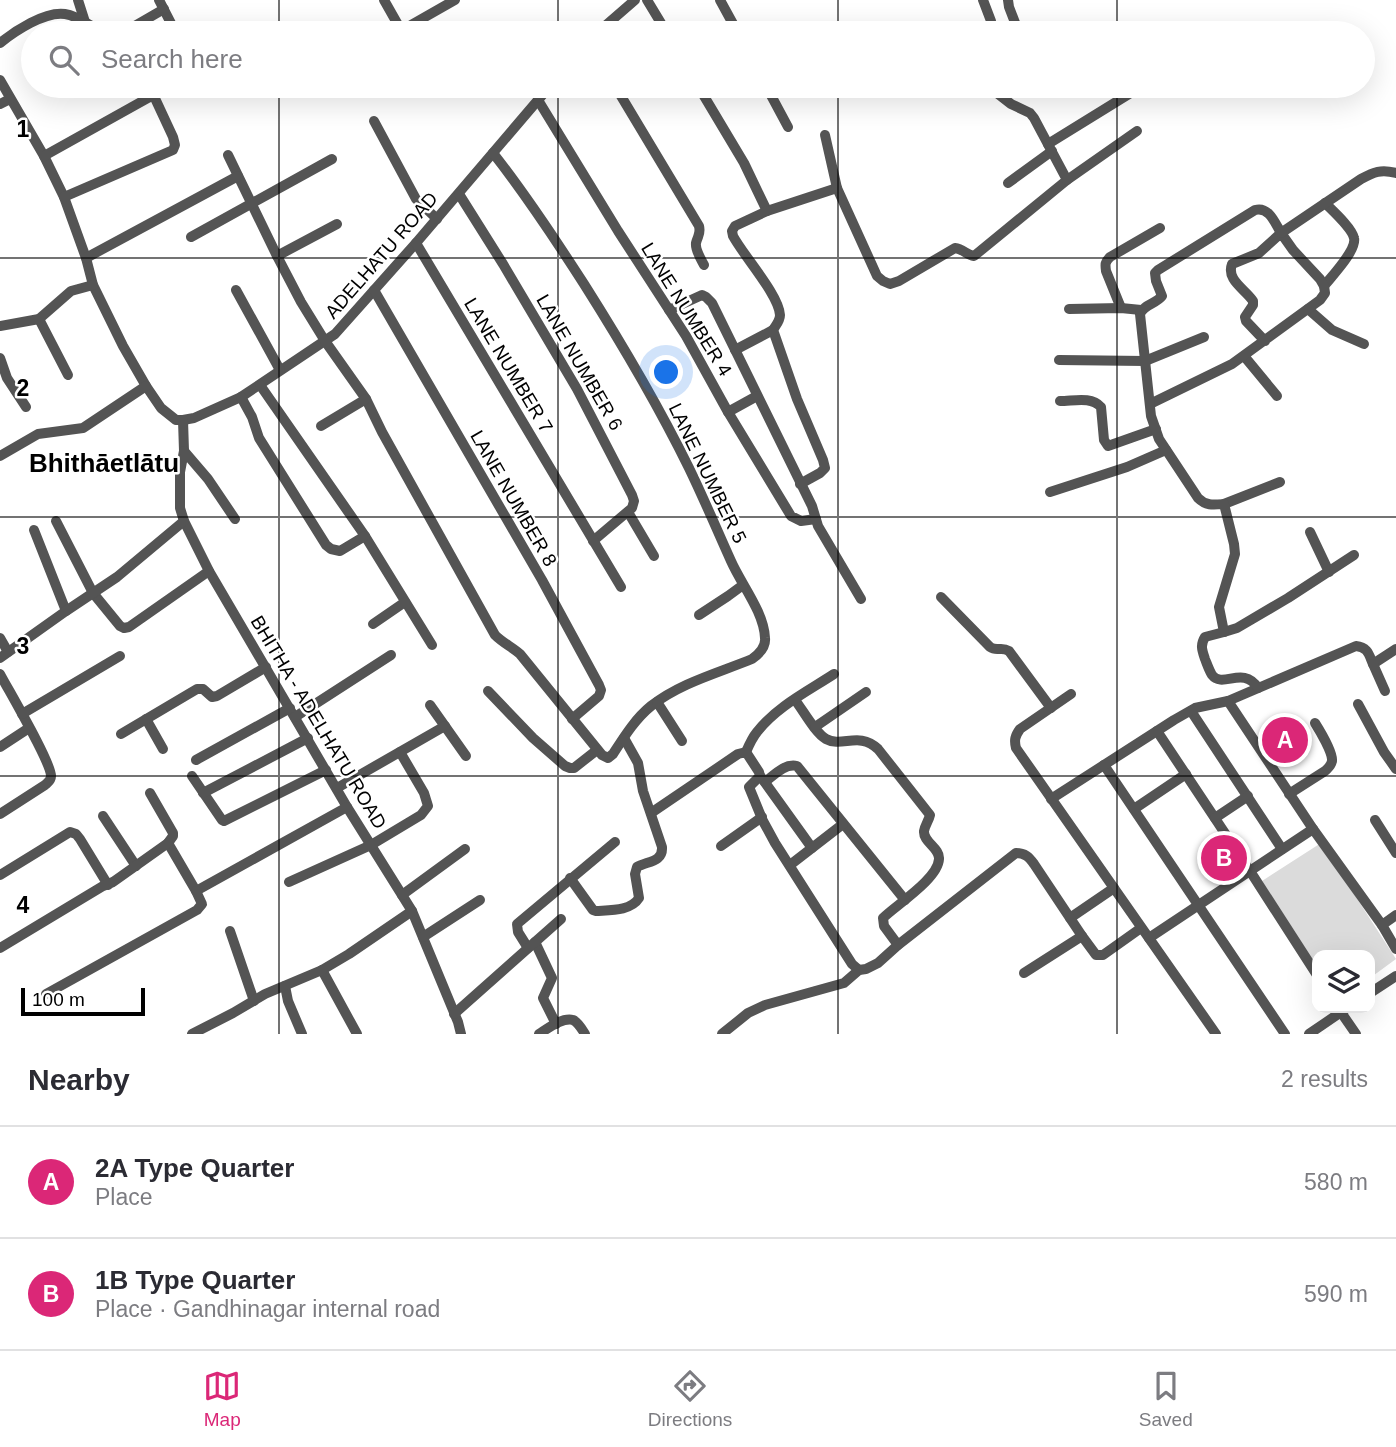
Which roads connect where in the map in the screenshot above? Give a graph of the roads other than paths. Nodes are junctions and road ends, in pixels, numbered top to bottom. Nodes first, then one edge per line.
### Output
1 (78, 0) edge
2 (384, 0) edge
3 (430, 0) edge
4 (454, 0) edge
5 (635, 0) edge
6 (647, 0) edge
7 (720, 0) edge
8 (983, 0) edge
9 (1008, 0) edge
10 (162, 5) edge
11 (435, 10) junction
12 (39, 21) edge
13 (82, 21) edge
14 (84, 21) edge
15 (139, 21) edge
16 (170, 21) edge
17 (394, 21) edge
18 (417, 21) edge
19 (611, 21) edge
20 (660, 21) edge
21 (731, 21) edge
22 (991, 21) dead end
23 (1014, 21) edge
24 (21, 30) edge
25 (0, 43) edge
26 (0, 80) edge
27 (142, 98) edge
28 (158, 98) edge
29 (622, 98) edge
30 (705, 98) edge
31 (772, 98) edge
32 (1004, 98) edge
33 (1123, 98) edge
34 (10, 99) junction
35 (538, 100) joint
36 (0, 104) edge
37 (374, 121) dead end
38 (788, 127) dead end
39 (1137, 131) dead end
40 (825, 135) dead end
41 (1050, 148) junction
42 (493, 153) junction
43 (228, 155) dead end
44 (44, 156) junction
45 (332, 159) dead end
46 (1396, 173) edge
47 (238, 176) junction
48 (1067, 180) junction
49 (1008, 183) dead end
50 (837, 188) junction
51 (459, 194) junction
52 (64, 197) junction
53 (1325, 203) junction
54 (252, 205) junction
55 (767, 211) junction
56 (437, 219) junction
57 (337, 224) dead end
58 (1160, 228) dead end
59 (1281, 233) junction
60 (191, 237) dead end
61 (416, 243) junction
62 (276, 257) junction
63 (86, 258) junction
64 (704, 265) dead end
65 (93, 285) junction
66 (1324, 286) junction
67 (236, 290) dead end
68 (374, 290) junction
69 (1121, 308) junction
70 (1069, 309) dead end
71 (1308, 309) junction
72 (669, 310) junction
73 (1141, 310) junction
74 (39, 318) junction
75 (0, 326) edge
76 (773, 330) junction
77 (1204, 337) dead end
78 (325, 341) junction
79 (1265, 341) junction
80 (1364, 344) dead end
81 (735, 350) junction
82 (1244, 356) junction
83 (0, 358) edge
84 (1059, 360) dead end
85 (1144, 361) junction
86 (281, 370) junction
87 (68, 375) dead end
88 (260, 385) junction
89 (146, 386) junction
90 (757, 396) junction
91 (241, 397) junction
92 (1277, 397) dead end
93 (366, 399) junction
94 (1060, 401) dead end
95 (1150, 404) junction
96 (26, 407) dead end
97 (728, 412) junction
98 (183, 420) junction
99 (321, 426) dead end
100 (1156, 429) junction
101 (1166, 450) junction
102 (184, 451) junction
103 (0, 456) edge
104 (1280, 482) dead end
105 (800, 484) junction
106 (1049, 492) dead end
107 (1224, 504) junction
108 (628, 512) junction
109 (235, 519) dead end
110 (816, 519) junction
111 (56, 521) dead end
112 (184, 521) junction
113 (34, 530) dead end
114 (1310, 532) dead end
115 (365, 537) junction
116 (593, 541) junction
117 (1354, 555) dead end
118 (653, 556) dead end
119 (209, 571) junction
120 (1329, 572) junction
121 (743, 585) junction
122 (621, 587) dead end
123 (93, 593) junction
124 (941, 597) dead end
125 (861, 599) dead end
126 (405, 602) junction
127 (66, 611) junction
128 (699, 615) dead end
129 (373, 624) dead end
130 (1224, 632) junction
131 (0, 638) edge
132 (432, 645) dead end
133 (1396, 649) edge
134 (4, 655) edge
135 (391, 655) dead end
136 (120, 656) dead end
137 (1373, 664) junction
138 (266, 667) junction
139 (0, 674) edge
140 (834, 674) dead end
141 (3, 686) edge
142 (1258, 688) junction
143 (488, 691) dead end
144 (1385, 691) dead end
145 (866, 692) dead end
146 (1071, 694) dead end
147 (795, 700) junction
148 (1228, 701) junction
149 (657, 702) junction
150 (1358, 704) dead end
151 (429, 705) dead end
152 (1051, 708) junction
153 (1191, 711) junction
154 (293, 712) junction
155 (22, 715) junction
156 (146, 719) junction
157 (572, 719) junction
158 (1315, 723) dead end
159 (445, 726) junction
160 (814, 727) junction
161 (29, 728) junction
162 (1157, 731) junction
163 (121, 734) dead end
164 (307, 738) junction
165 (624, 738) junction
166 (682, 741) dead end
167 (0, 747) edge
168 (163, 749) dead end
169 (597, 750) junction
170 (400, 752) junction
171 (746, 752) junction
172 (466, 756) dead end
173 (196, 760) dead end
174 (1104, 765) junction
175 (1396, 769) edge
176 (326, 770) junction
177 (1186, 774) junction
178 (192, 776) dead end
179 (762, 779) junction
180 (337, 789) junction
181 (149, 793) dead end
182 (203, 793) junction
183 (1289, 794) junction
184 (1248, 796) junction
185 (1051, 799) junction
186 (347, 807) junction
187 (1133, 809) junction
188 (651, 813) junction
189 (0, 814) edge
190 (103, 816) dead end
191 (762, 817) junction
192 (1215, 818) junction
193 (1375, 820) dead end
194 (843, 824) junction
195 (1313, 829) junction
196 (615, 842) dead end
197 (167, 843) junction
198 (371, 845) junction
199 (721, 846) dead end
200 (812, 848) junction
201 (465, 849) dead end
202 (1282, 849) junction
203 (1396, 853) edge
204 (790, 865) junction
205 (136, 866) junction
206 (1250, 871) junction
207 (0, 875) edge
208 (570, 878) junction
209 (289, 882) dead end
210 (108, 885) junction
211 (1114, 888) junction
212 (196, 891) junction
213 (402, 895) junction
214 (480, 900) dead end
215 (905, 900) junction
216 (1199, 905) junction
217 (412, 911) junction
218 (1396, 915) edge
219 (1070, 918) junction
220 (561, 919) dead end
221 (1382, 925) junction
222 (1141, 928) junction
223 (230, 931) dead end
224 (1082, 936) junction
225 (423, 937) junction
226 (1149, 938) junction
227 (532, 945) junction
228 (898, 945) junction
229 (0, 948) edge
230 (1396, 948) edge
231 (1312, 967) edge
232 (322, 970) junction
233 (859, 970) junction
234 (1024, 973) dead end
235 (1394, 982) edge
236 (285, 986) junction
237 (1375, 991) edge
238 (46, 994) dead end
239 (254, 1000) junction
240 (1337, 1013) edge
241 (1344, 1013) edge
242 (454, 1014) junction
243 (556, 1024) junction
244 (192, 1034) edge
245 (302, 1034) edge
246 (357, 1034) edge
247 (461, 1034) edge
248 (538, 1034) edge
249 (585, 1034) edge
250 (722, 1034) edge
251 (1216, 1034) edge
252 (1285, 1034) edge
253 (1309, 1034) edge
254 (1356, 1034) edge

1 - 14 street
2 - 17 street
3 - 11 street
4 - 11 street
5 - 19 street
6 - 20 street
7 - 21 street
8 - 22 street
9 - 23 street
10 - 15 street
10 - 16 street
11 - 18 street
12 - 13 street
24 - 25 street
26 - 34 street
27 - 44 street
28 - 52 street
29 - 64 street
30 - 55 street
31 - 38 street
32 - 41 street
33 - 41 street
34 - 36 street
34 - 44 street
35 - 42 street, ADELHATU ROAD
35 - 72 street, LANE NUMBER 4
37 - 56 street
39 - 48 street
40 - 50 street
41 - 48 street
41 - 49 street
42 - 51 street, ADELHATU ROAD
42 - 121 street, LANE NUMBER 5
43 - 47 street
44 - 52 street
45 - 54 street
46 - 53 street
47 - 54 street
47 - 63 street
48 - 50 street
50 - 55 street
51 - 56 street, ADELHATU ROAD
51 - 108 street, LANE NUMBER 6
52 - 63 street
53 - 59 street
53 - 66 street
54 - 60 street
54 - 62 street
55 - 76 street
56 - 61 street, ADELHATU ROAD
57 - 62 street
58 - 69 street
59 - 66 street
59 - 73 street
59 - 79 street
61 - 68 street, ADELHATU ROAD
61 - 116 street, LANE NUMBER 7
62 - 78 street
63 - 65 street
65 - 74 street
65 - 89 street
66 - 71 street
67 - 86 street
68 - 78 street, ADELHATU ROAD
68 - 157 street, LANE NUMBER 8
69 - 70 street
69 - 73 street
71 - 79 street
71 - 80 street
72 - 81 street
72 - 97 street, LANE NUMBER 4
73 - 85 street
74 - 75 street
74 - 87 street
76 - 81 street
76 - 105 street
77 - 85 street
78 - 86 street, ADELHATU ROAD
78 - 93 street
79 - 82 street
81 - 90 street
82 - 92 street
82 - 95 street
83 - 96 street
84 - 85 street
85 - 95 street
86 - 88 street, ADELHATU ROAD
88 - 91 street, ADELHATU ROAD
88 - 115 street
89 - 98 street
89 - 103 street
90 - 97 street
90 - 105 street
91 - 98 street, ADELHATU ROAD
91 - 115 street
93 - 99 street
93 - 157 street
94 - 100 street
95 - 100 street
97 - 110 street, LANE NUMBER 4
98 - 102 street, BHITHA - ADELHATU ROAD
100 - 101 street
101 - 106 street
101 - 107 street
102 - 109 street
102 - 112 street, BHITHA - ADELHATU ROAD
104 - 107 street
105 - 110 street
107 - 130 street
108 - 116 street
108 - 118 street
110 - 125 street
111 - 123 street
112 - 119 street, BHITHA - ADELHATU ROAD
112 - 123 street
113 - 127 street
114 - 120 street
115 - 126 street
116 - 122 street, LANE NUMBER 7
117 - 120 street
119 - 123 street
119 - 138 street, BHITHA - ADELHATU ROAD
120 - 130 street
121 - 128 street
121 - 149 street, LANE NUMBER 5
123 - 127 street
124 - 152 street
126 - 129 street
126 - 132 street
127 - 134 street
130 - 142 street
131 - 134 street
133 - 137 street
135 - 154 street
136 - 155 street
137 - 142 street
137 - 144 street
138 - 154 street, BHITHA - ADELHATU ROAD
138 - 156 street
139 - 141 street
140 - 147 street
141 - 155 street
142 - 148 street
143 - 169 street
145 - 160 street
146 - 152 street
147 - 160 street
147 - 171 street
148 - 153 street
148 - 183 street
149 - 165 street
149 - 166 street
150 - 175 street
151 - 159 street
152 - 185 street
153 - 162 street
153 - 184 street
154 - 164 street, BHITHA - ADELHATU ROAD
154 - 173 street
155 - 161 street
156 - 163 street
156 - 168 street
157 - 169 street
158 - 183 street
159 - 170 street
159 - 172 street
160 - 215 street
161 - 167 street
161 - 189 street
162 - 174 street
162 - 177 street
164 - 176 street, BHITHA - ADELHATU ROAD
164 - 182 street
165 - 169 street
165 - 188 street
170 - 180 street
170 - 198 street
171 - 179 street
171 - 188 street
174 - 185 street
174 - 187 street
176 - 180 street, BHITHA - ADELHATU ROAD
176 - 182 street
177 - 187 street
177 - 192 street
178 - 182 street
179 - 191 street
179 - 194 street
179 - 200 street
180 - 186 street, BHITHA - ADELHATU ROAD
181 - 197 street
183 - 195 street
184 - 192 street
184 - 202 street
185 - 211 street
186 - 198 street, BHITHA - ADELHATU ROAD
186 - 212 street
187 - 216 street
188 - 208 street
190 - 205 street
191 - 199 street
191 - 204 street
192 - 206 street
193 - 203 street
194 - 200 street
194 - 215 street
195 - 202 street
195 - 221 street
196 - 208 street
197 - 205 street
197 - 212 street
198 - 209 street
198 - 213 street, BHITHA - ADELHATU ROAD
200 - 204 street
201 - 213 street
202 - 206 street
204 - 233 street
205 - 210 street
206 - 216 street
206 - 231 street
207 - 210 street
208 - 227 street
210 - 229 street
211 - 219 street
211 - 222 street
212 - 238 street
213 - 217 street, BHITHA - ADELHATU ROAD
214 - 225 street
215 - 228 street
216 - 226 street
216 - 252 street
217 - 225 street, BHITHA - ADELHATU ROAD
217 - 232 street
218 - 221 street
219 - 224 street
219 - 228 street
220 - 227 street
221 - 230 street
222 - 224 street
222 - 226 street
223 - 239 street
224 - 234 street
225 - 242 street, BHITHA - ADELHATU ROAD
226 - 251 street
227 - 242 street
227 - 243 street
228 - 233 street
232 - 236 street
232 - 246 street
233 - 250 street
235 - 237 street
236 - 239 street
236 - 245 street
239 - 244 street
240 - 253 street
241 - 254 street
242 - 247 street, BHITHA - ADELHATU ROAD
243 - 248 street
243 - 249 street

